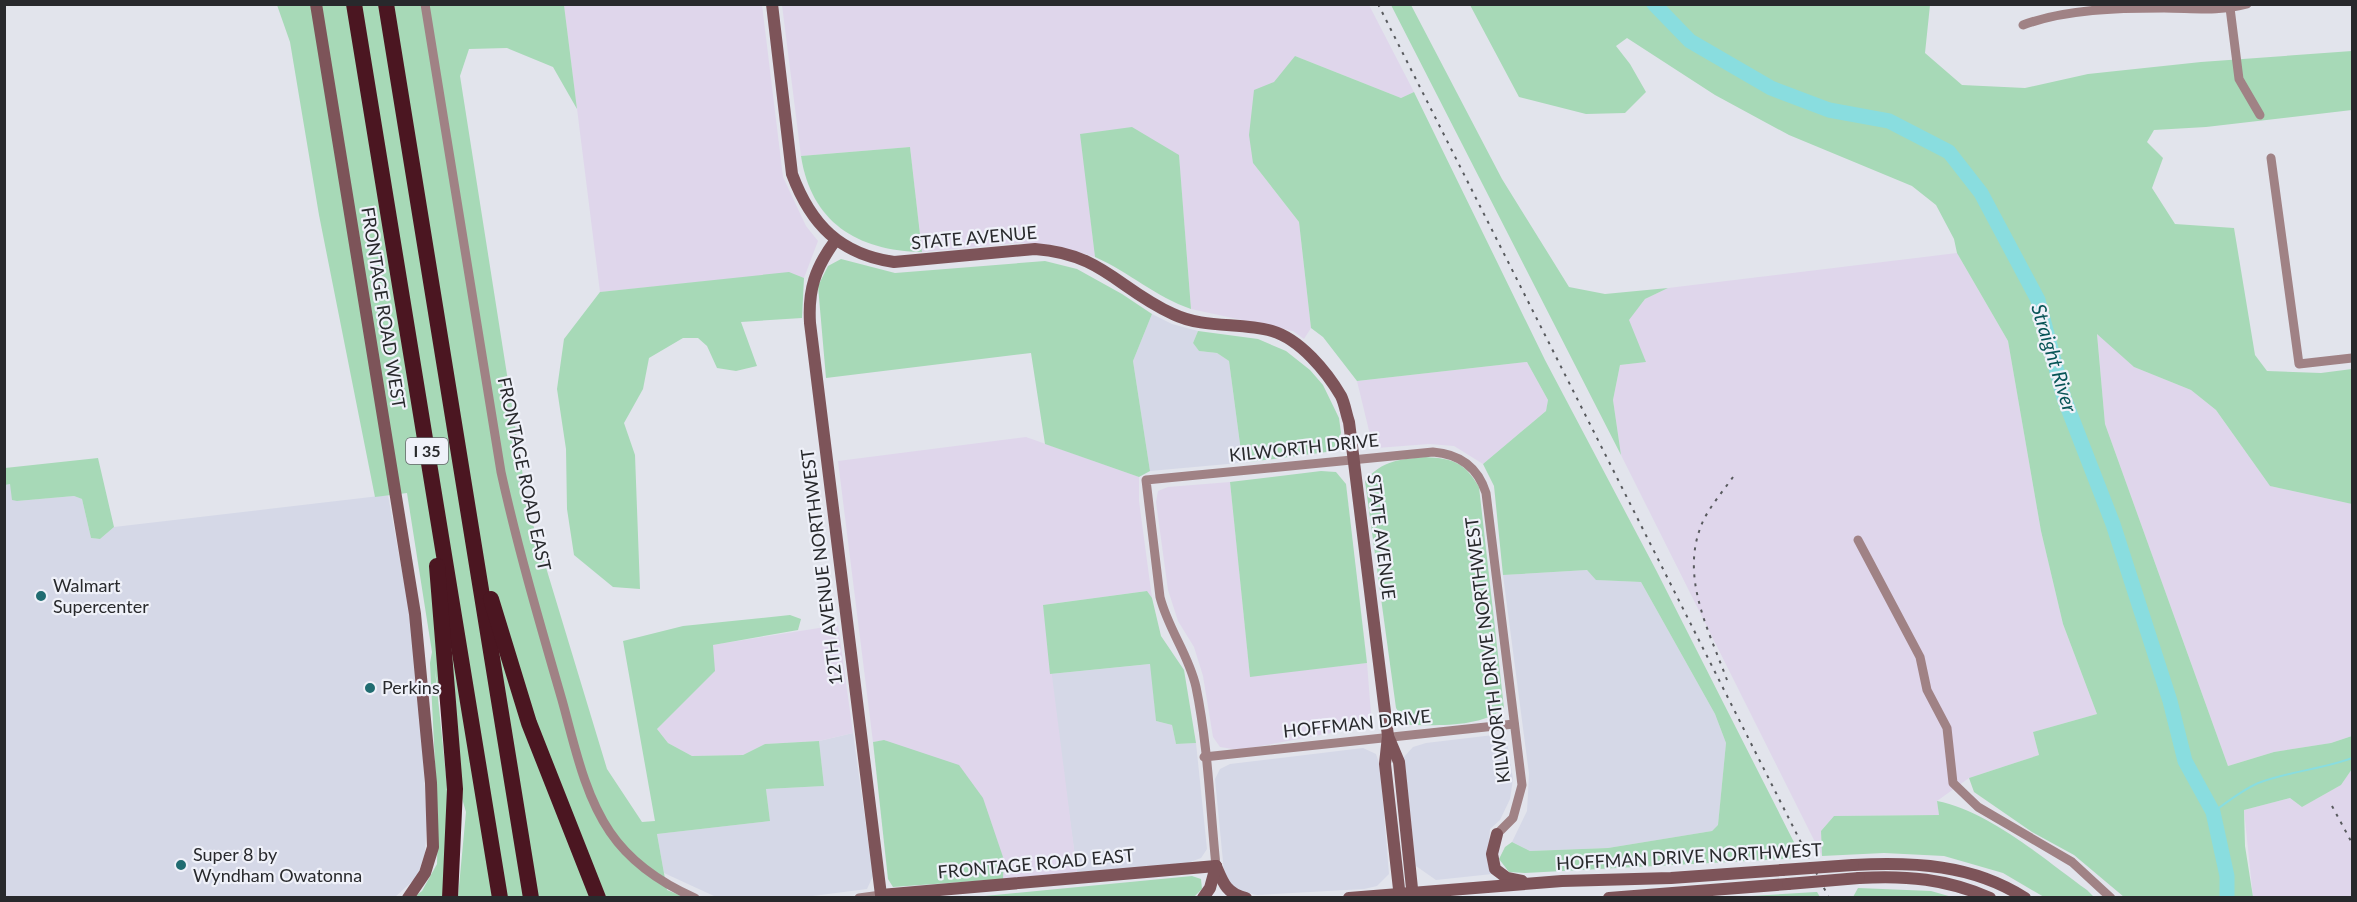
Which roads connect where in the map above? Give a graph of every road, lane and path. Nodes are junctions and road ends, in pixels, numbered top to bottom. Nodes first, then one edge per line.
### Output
1 (316, 4) edge
2 (354, 4) edge
3 (386, 4) edge
4 (425, 4) edge
5 (772, 4) edge
6 (2247, 4) edge
7 (2230, 8) junction
8 (2023, 25) dead end
9 (2260, 115) dead end
10 (2271, 158) dead end
11 (835, 241) junction
12 (2352, 358) edge
13 (1353, 460) junction
14 (1465, 461) joint
15 (430, 466) junction
16 (463, 476) junction
17 (1858, 540) dead end
18 (1514, 724) junction
19 (1388, 736) junction
20 (1204, 757) junction
21 (1497, 834) joint
22 (580, 847) junction
23 (1218, 871) junction
24 (1562, 881) junction
25 (881, 895) junction
26 (1414, 895) edge
27 (1399, 896) edge
28 (408, 897) edge
29 (450, 897) edge
30 (500, 897) edge
31 (531, 897) edge
32 (598, 897) edge
33 (609, 897) edge
34 (695, 897) edge
35 (859, 897) edge
36 (1203, 897) edge
37 (1223, 897) edge
38 (1246, 897) edge
39 (1349, 897) edge
40 (1609, 897) edge
41 (1990, 897) edge
42 (2025, 897) edge
43 (2111, 897) edge

1 - 28 street, FRONTAGE ROAD WEST
2 - 15 highway, I 35
3 - 16 highway, I 35
4 - 34 street, FRONTAGE ROAD EAST
5 - 11 street, STATE AVENUE
6 - 7 street
7 - 8 street
7 - 9 street
10 - 12 street
11 - 13 street, STATE AVENUE
11 - 25 street, 12TH AVENUE NORTHWEST
13 - 14 street, KILWORTH DRIVE
13 - 19 street, STATE AVENUE
13 - 20 street, KILWORTH DRIVE
14 - 18 street, KILWORTH DRIVE NORTHWEST
15 - 29 highway
15 - 30 highway, I 35
16 - 22 highway
16 - 31 highway, I 35
17 - 43 street
18 - 19 street, HOFFMAN DRIVE
18 - 21 street, KILWORTH DRIVE NORTHWEST
19 - 20 street, HOFFMAN DRIVE
19 - 26 street
19 - 27 street
20 - 23 street
21 - 24 street
22 - 32 highway
22 - 33 highway
23 - 25 street, FRONTAGE ROAD EAST
23 - 36 street
23 - 37 street
23 - 38 street
24 - 26 street, HOFFMAN DRIVE NORTHWEST
24 - 42 street, HOFFMAN DRIVE NORTHWEST, bridge
25 - 35 street, FRONTAGE ROAD EAST
26 - 27 street, HOFFMAN DRIVE NORTHWEST
27 - 39 street, HOFFMAN DRIVE NORTHWEST
40 - 41 street, HOFFMAN DRIVE NORTHWEST, bridge

